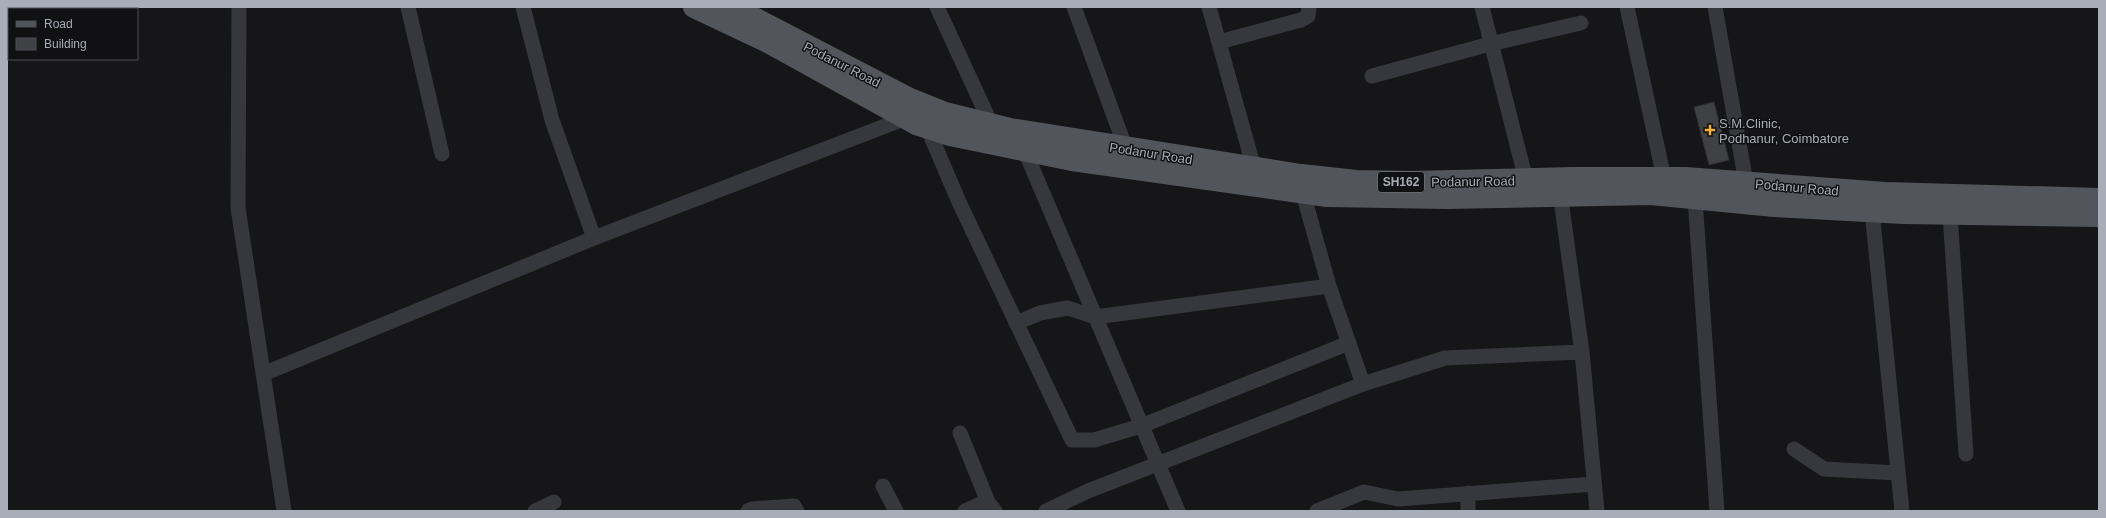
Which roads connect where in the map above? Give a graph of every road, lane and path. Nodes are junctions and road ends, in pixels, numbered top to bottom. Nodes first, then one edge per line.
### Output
1 (239, 7) edge
2 (408, 7) edge
3 (522, 7) edge
4 (694, 7) edge
5 (733, 7) edge
6 (937, 7) edge
7 (1074, 7) edge
8 (1209, 7) edge
9 (1309, 7) edge
10 (1482, 7) edge
11 (1627, 7) edge
12 (1715, 7) edge
13 (1581, 23) dead end
14 (1219, 42) junction
15 (1490, 44) junction
16 (1372, 76) dead end
17 (906, 118) junction
18 (991, 124) junction
19 (927, 127) junction
20 (1026, 142) junction
21 (1126, 149) junction
22 (442, 154) dead end
23 (1254, 168) junction
24 (1664, 178) junction
25 (1746, 183) junction
26 (1562, 187) junction
27 (1528, 188) junction
28 (1303, 193) junction
29 (1695, 198) junction
30 (2099, 199) edge
31 (1872, 211) junction
32 (1950, 214) junction
33 (2099, 216) edge
34 (594, 238) junction
35 (1329, 286) junction
36 (1096, 318) junction
37 (1016, 323) junction
38 (1349, 343) junction
39 (1582, 352) junction
40 (263, 374) junction
41 (1363, 384) junction
42 (1141, 426) junction
43 (960, 433) dead end
44 (1794, 449) dead end
45 (1966, 454) dead end
46 (1158, 464) junction
47 (1898, 473) junction
48 (1594, 484) junction
49 (883, 486) dead end
50 (1468, 493) junction
51 (554, 502) dead end
52 (1407, 504) edge
53 (991, 507) edge
54 (284, 511) edge
55 (535, 511) edge
56 (748, 511) edge
57 (797, 511) edge
58 (896, 511) edge
59 (965, 511) edge
60 (1046, 511) edge
61 (1178, 511) edge
62 (1317, 511) edge
63 (1468, 511) edge
64 (1597, 511) edge
65 (1716, 511) edge
66 (1902, 511) edge

1 - 40 street
2 - 22 street
3 - 34 street
4 - 17 main road
5 - 18 main road, Podanur Road / SH162
6 - 18 street
7 - 21 street
8 - 14 street
9 - 14 street
10 - 15 street
11 - 24 street
12 - 25 street
13 - 15 street
14 - 23 street
15 - 16 street
15 - 27 street
17 - 19 main road
17 - 34 street
18 - 20 main road, Podanur Road / SH162
19 - 20 main road
19 - 37 street
20 - 21 main road, Podanur Road / SH162
20 - 28 main road
20 - 36 street
21 - 23 main road, Podanur Road / SH162
23 - 27 main road, Podanur Road / SH162
24 - 25 main road, Podanur Road
24 - 26 main road, Podanur Road
25 - 30 main road, Podanur Road
26 - 27 main road
26 - 29 main road
26 - 39 street
27 - 28 main road
28 - 35 street
29 - 31 main road
29 - 65 street
31 - 32 main road
31 - 47 street
32 - 33 main road
32 - 45 street
34 - 40 street
35 - 36 street
35 - 38 street
36 - 37 street
36 - 42 street
37 - 42 street
38 - 41 street
38 - 42 street
39 - 41 street
39 - 48 street
40 - 54 street
41 - 46 street
42 - 46 street
43 - 53 street
44 - 47 street
46 - 60 street
46 - 61 street
47 - 66 street
48 - 50 street
48 - 64 street
49 - 58 street
50 - 52 street
50 - 63 street
51 - 55 street
52 - 62 street
53 - 59 street
56 - 57 street

